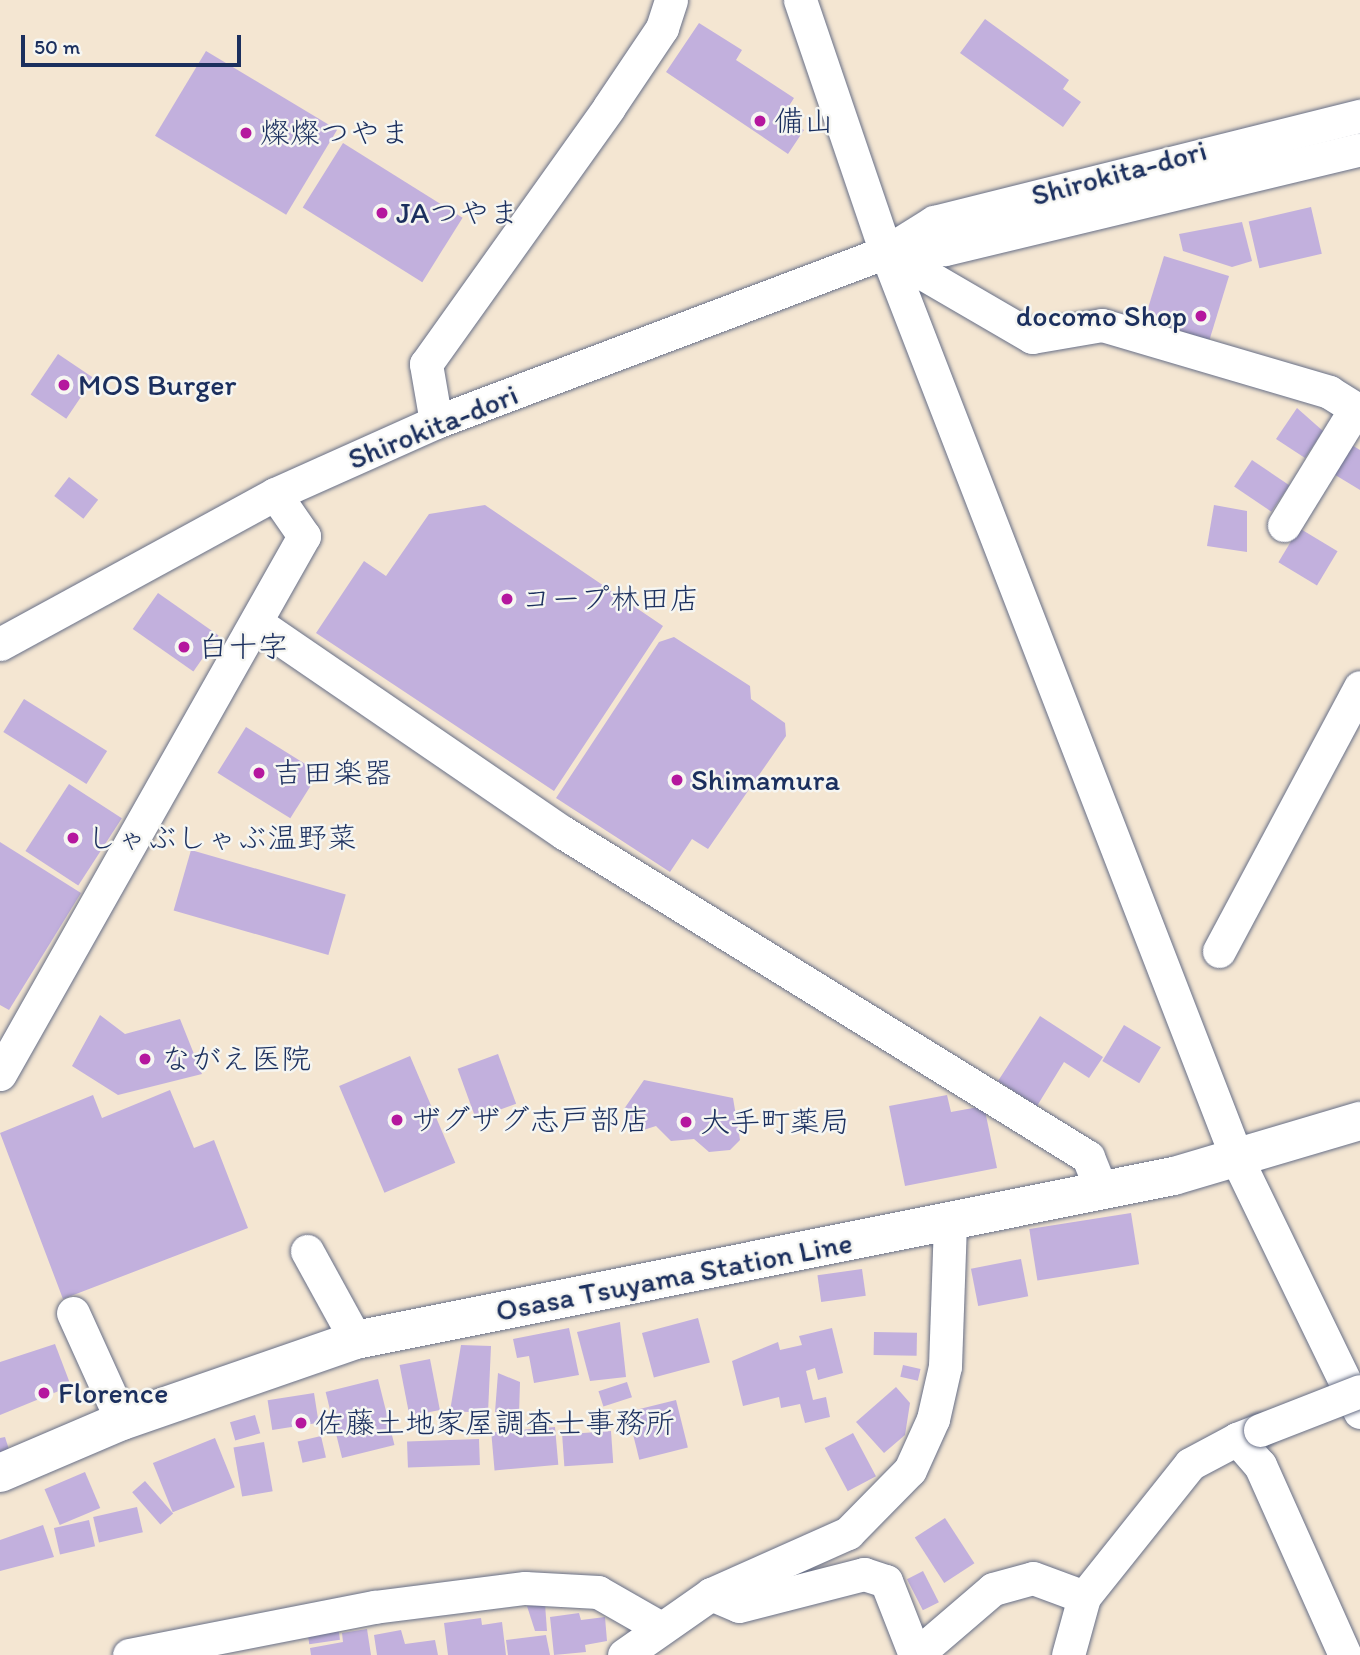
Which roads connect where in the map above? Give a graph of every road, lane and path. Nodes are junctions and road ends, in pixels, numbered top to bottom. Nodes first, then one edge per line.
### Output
1 (671, 0) edge
2 (800, 0) edge
3 (1360, 116) edge
4 (1360, 149) edge
5 (886, 252) junction
6 (1358, 410) edge
7 (436, 422) junction
8 (275, 494) junction
9 (1284, 525) dead end
10 (257, 622) junction
11 (0, 644) edge
12 (1360, 687) edge
13 (1219, 951) dead end
14 (4, 1057) edge
15 (1360, 1121) edge
16 (1238, 1161) junction
17 (1102, 1191) junction
18 (950, 1221) junction
19 (307, 1251) dead end
20 (73, 1313) dead end
21 (356, 1340) junction
22 (1360, 1391) edge
23 (1360, 1412) edge
24 (122, 1422) junction
25 (1249, 1434) junction
26 (0, 1473) edge
27 (711, 1594) junction
28 (1084, 1597) junction
29 (659, 1627) junction
30 (130, 1655) edge
31 (624, 1655) edge
32 (916, 1655) edge
33 (1068, 1655) edge
34 (1345, 1655) edge

1 - 7 street
2 - 5 street
3 - 5 street, Shirokita-dori
4 - 5 street, Shirokita-dori
5 - 6 street
5 - 7 street, Shirokita-dori
5 - 16 street
6 - 9 street
7 - 8 street, Shirokita-dori
8 - 10 street
8 - 11 street, Shirokita-dori
10 - 14 street
10 - 17 street
12 - 13 street
15 - 16 main road, Osasa Tsuyama Station Line
16 - 17 main road, Osasa Tsuyama Station Line
16 - 23 street
17 - 18 main road, Osasa Tsuyama Station Line
18 - 21 main road, Osasa Tsuyama Station Line
18 - 27 street
19 - 21 street
20 - 24 street
21 - 24 main road, Osasa Tsuyama Station Line
22 - 25 street, bridge
24 - 26 main road, Osasa Tsuyama Station Line
25 - 28 street
25 - 34 street
27 - 29 street
27 - 32 street
28 - 32 street
28 - 33 street
29 - 30 street
29 - 31 street

